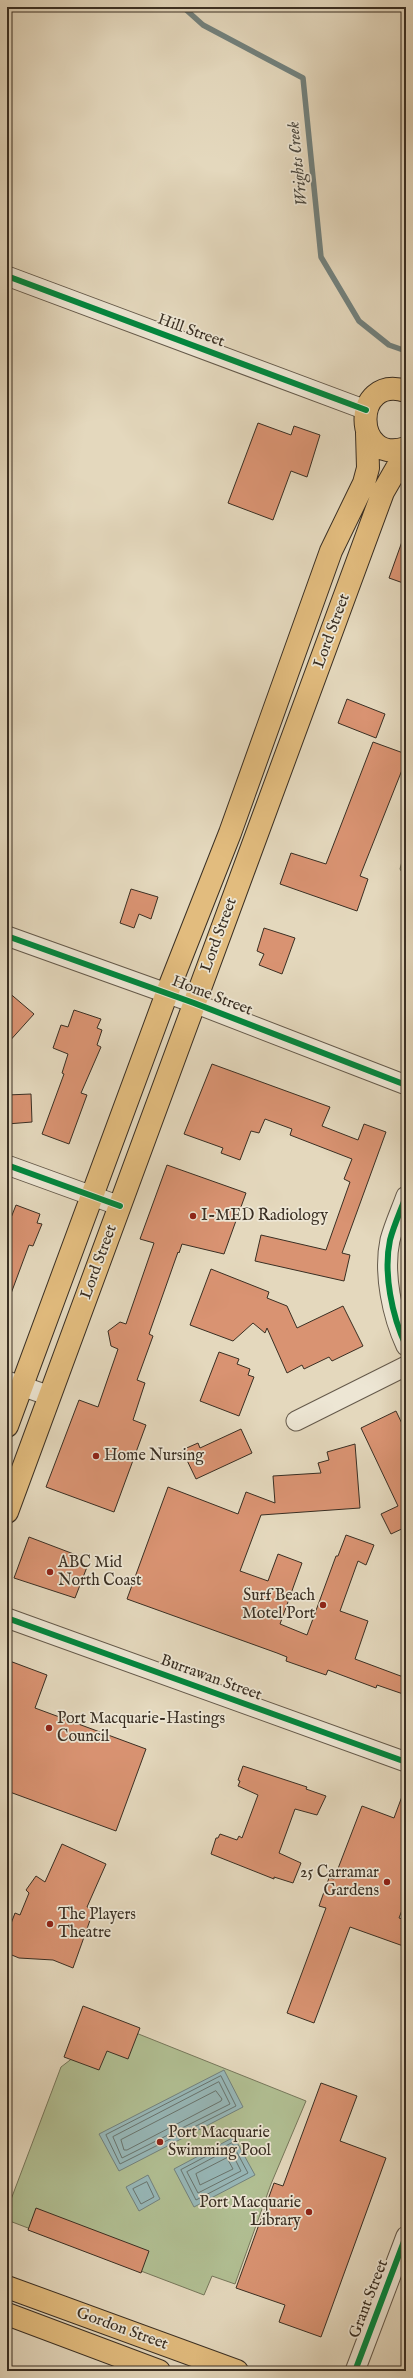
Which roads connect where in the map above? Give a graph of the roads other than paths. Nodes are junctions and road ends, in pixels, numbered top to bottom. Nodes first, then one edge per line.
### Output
1 (7, 276) edge
2 (406, 389) edge
3 (366, 410) junction
4 (367, 433) junction
5 (406, 448) edge
6 (406, 452) edge
7 (7, 936) edge
8 (167, 994) junction
9 (194, 1003) junction
10 (406, 1085) edge
11 (7, 1165) edge
12 (92, 1196) junction
13 (406, 1196) edge
14 (120, 1206) junction
15 (406, 1346) edge
16 (406, 1366) edge
17 (14, 1384) edge
18 (50, 1396) junction
19 (296, 1421) dead end
20 (7, 1426) edge
21 (7, 1512) edge
22 (7, 1618) edge
23 (406, 1762) edge
24 (406, 2236) edge
25 (7, 2287) edge
26 (7, 2314) edge
27 (159, 2371) edge
28 (237, 2371) edge
29 (355, 2371) edge

1 - 3 street, Hill Street
2 - 3 main road
3 - 4 main road, Lord Street
4 - 5 main road
4 - 8 main road, Lord Street
6 - 9 main road, Lord Street
7 - 8 street, Home Street
8 - 9 street, Home Street
8 - 12 main road, Lord Street
9 - 10 street, Home Street
9 - 14 main road, Lord Street
11 - 12 street
12 - 14 street
12 - 17 main road, Lord Street
13 - 15 street
14 - 18 main road, Lord Street
16 - 19 street
17 - 18 street
17 - 20 main road, Lord Street
18 - 21 main road, Lord Street
22 - 23 street, Burrawan Street
24 - 29 street, Grant Street
25 - 28 main road, Gordon Street
26 - 27 main road, Gordon Street

